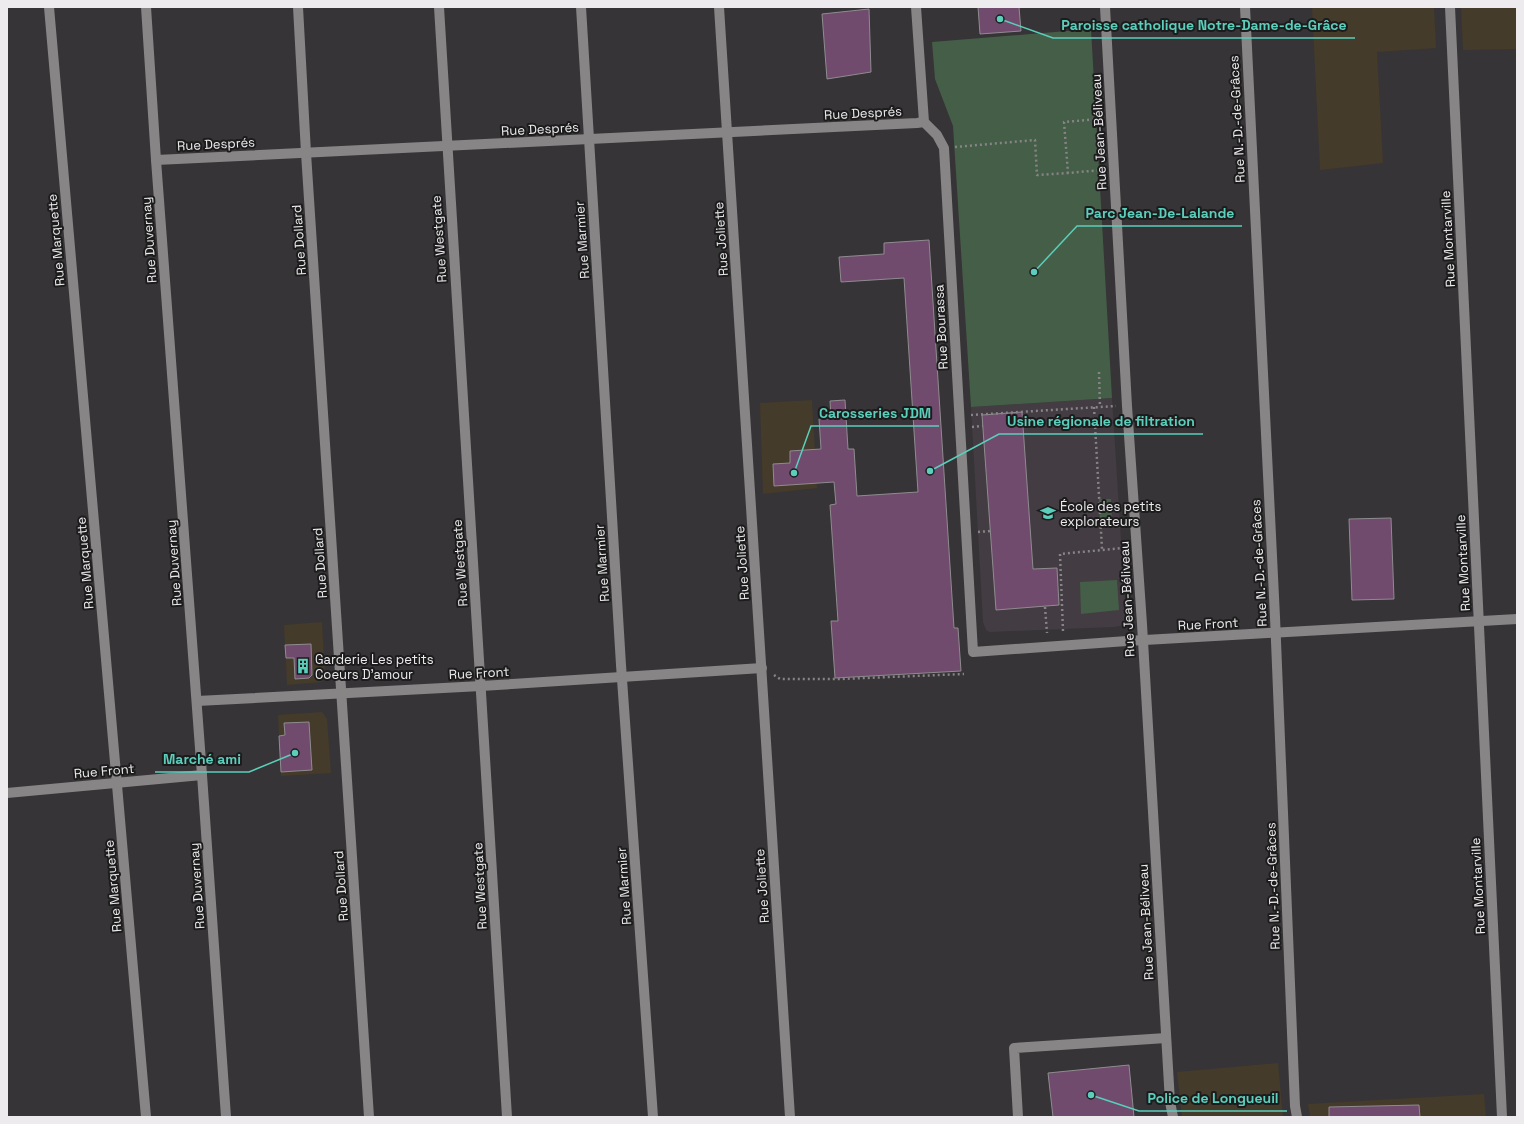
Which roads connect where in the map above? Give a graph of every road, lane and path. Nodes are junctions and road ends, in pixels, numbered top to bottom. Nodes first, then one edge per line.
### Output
1 (49, 7) edge
2 (146, 7) edge
3 (298, 7) edge
4 (439, 7) edge
5 (581, 7) edge
6 (719, 7) edge
7 (916, 7) edge
8 (1105, 7) edge
9 (1245, 7) edge
10 (1450, 7) edge
11 (1099, 119) dead end
12 (924, 122) junction
13 (727, 132) junction
14 (589, 139) junction
15 (446, 146) junction
16 (954, 147) dead end
17 (306, 153) junction
18 (156, 160) junction
19 (1102, 170) dead end
20 (1068, 173) junction
21 (1099, 372) dead end
22 (1116, 406) dead end
23 (1094, 407) junction
24 (1100, 407) junction
25 (971, 415) dead end
26 (983, 426) dead end
27 (972, 427) dead end
28 (990, 531) dead end
29 (978, 532) dead end
30 (1124, 548) dead end
31 (1102, 549) junction
32 (1045, 607) dead end
33 (1517, 619) edge
34 (1478, 621) junction
35 (1063, 632) dead end
36 (1047, 633) dead end
37 (1275, 633) junction
38 (1142, 640) junction
39 (973, 652) joint
40 (762, 668) junction
41 (964, 674) dead end
42 (622, 677) junction
43 (481, 686) junction
44 (341, 692) junction
45 (197, 701) junction
46 (202, 775) junction
47 (117, 783) junction
48 (7, 793) edge
49 (1166, 1038) junction
50 (146, 1117) edge
51 (226, 1117) edge
52 (369, 1117) edge
53 (507, 1117) edge
54 (653, 1117) edge
55 (790, 1117) edge
56 (1018, 1117) edge
57 (1172, 1117) edge
58 (1297, 1117) edge
59 (1502, 1117) edge

1 - 47 street, Rue Marquette
2 - 18 street, Rue Duvernay
3 - 17 street, Rue Dollard
4 - 15 street, Rue Westgate
5 - 14 street, Rue Marmier
6 - 13 street, Rue Joliette
7 - 12 street
8 - 38 street, Rue Jean-Béliveau
9 - 37 street, Rue N.-D.-de-Grâces
10 - 34 street, Rue Montarville
11 - 20 path
12 - 13 street, Rue Després
12 - 39 street, Rue Bourassa
13 - 14 street, Rue Després
13 - 40 street, Rue Joliette
14 - 15 street, Rue Després
14 - 42 street, Rue Marmier
15 - 17 street, Rue Després
15 - 43 street, Rue Westgate
16 - 20 path
17 - 18 street, Rue Després
17 - 44 street, Rue Dollard
18 - 45 street, Rue Duvernay
19 - 20 path
21 - 24 path
22 - 24 path
23 - 24 path
23 - 25 path
23 - 31 path
26 - 27 path
28 - 29 path
30 - 31 path
31 - 35 path
32 - 36 path
33 - 34 street, Rue Front
34 - 37 street, Rue Front
34 - 59 street, Rue Montarville
37 - 38 street, Rue Front
37 - 58 street, Rue N.-D.-de-Grâces
38 - 39 street, Rue Front
38 - 49 street, Rue Jean-Béliveau
40 - 41 path
40 - 42 street, Rue Front
40 - 55 street, Rue Joliette
42 - 43 street, Rue Front
42 - 54 street, Rue Marmier
43 - 44 street, Rue Front
43 - 53 street, Rue Westgate
44 - 45 street, Rue Front
44 - 52 street, Rue Dollard
45 - 46 street, Rue Duvernay
46 - 47 street, Rue Front
46 - 51 street, Rue Duvernay
47 - 48 street, Rue Front
47 - 50 street, Rue Marquette
49 - 56 street
49 - 57 street, Rue Jean-Béliveau

